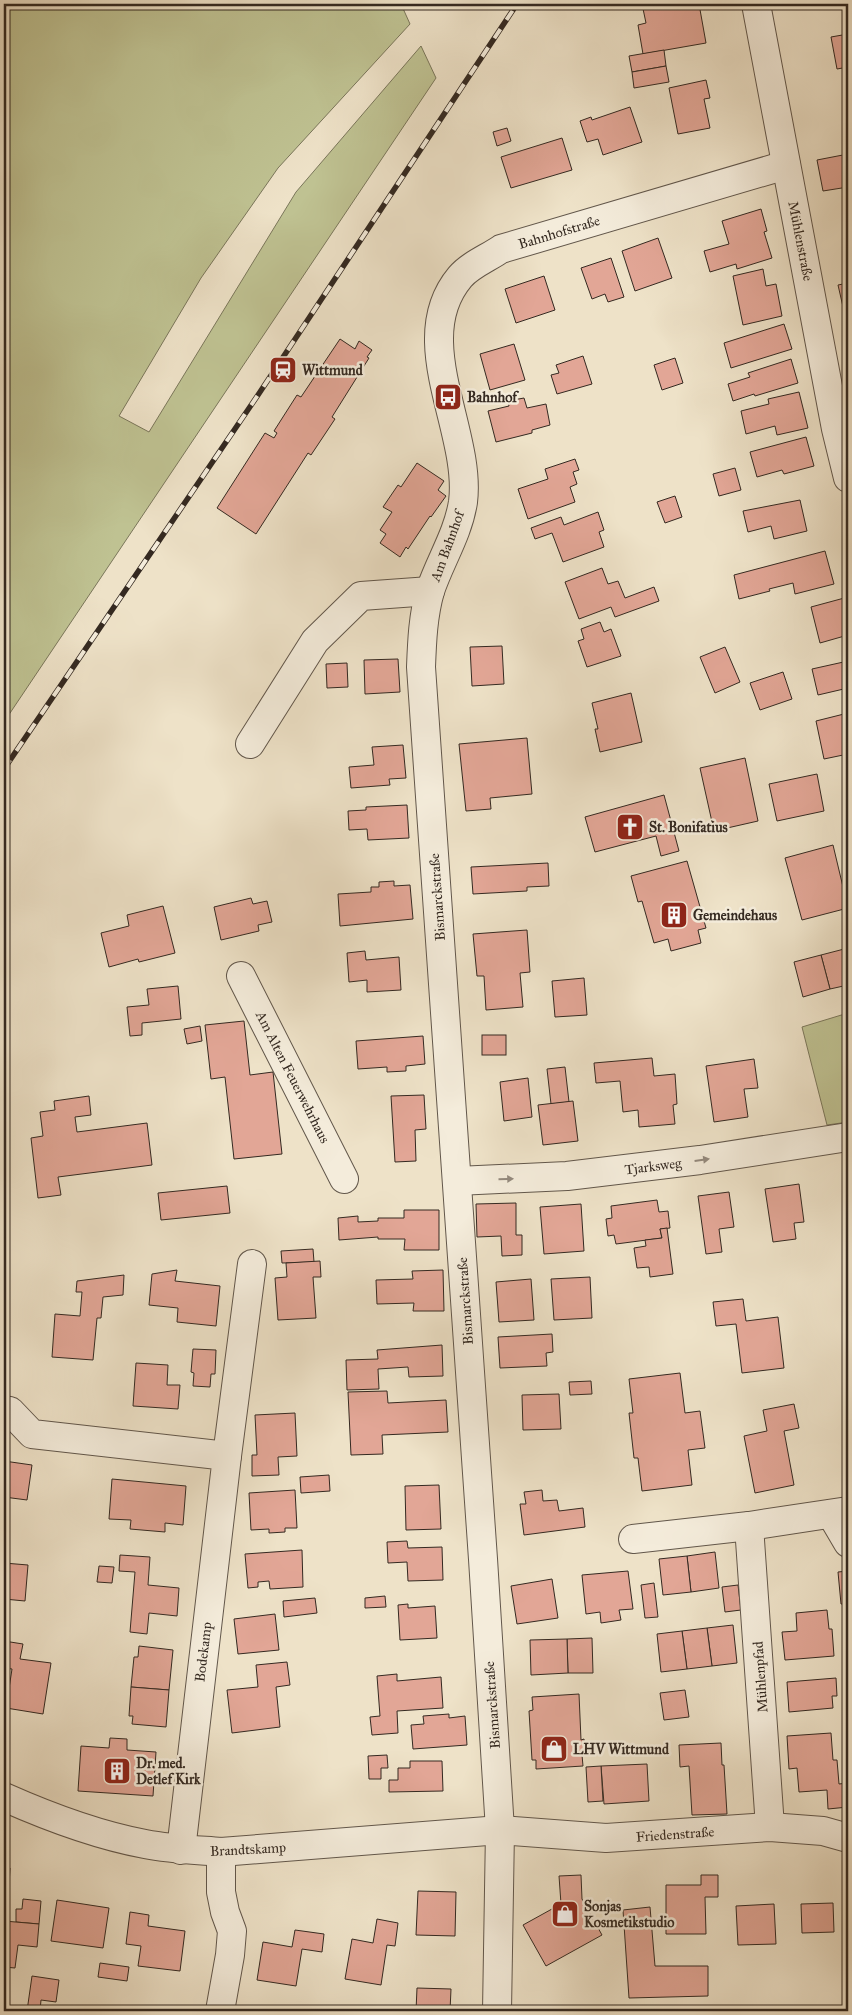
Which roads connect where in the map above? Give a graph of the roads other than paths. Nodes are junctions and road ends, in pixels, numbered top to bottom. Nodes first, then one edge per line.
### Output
1 (756, 4) edge
2 (786, 164) junction
3 (448, 397) joint
4 (846, 461) edge
5 (430, 591) junction
6 (250, 744) dead end
7 (241, 976) dead end
8 (848, 1137) edge
9 (344, 1179) dead end
10 (457, 1181) junction
11 (252, 1264) dead end
12 (4, 1410) edge
13 (227, 1456) junction
14 (840, 1513) edge
15 (749, 1526) junction
16 (633, 1539) dead end
17 (848, 1543) edge
18 (4, 1797) edge
19 (770, 1827) junction
20 (500, 1830) junction
21 (848, 1838) edge
22 (182, 1850) junction
23 (221, 1852) junction
24 (220, 2011) edge
25 (497, 2011) edge

1 - 2 street, Mühlenstraße
2 - 3 street, Bahnhofstraße
2 - 4 street, Mühlenstraße
3 - 5 street, Am Bahnhof
5 - 6 street, Am Bahnhof
5 - 10 street, Bismarckstraße
7 - 9 street, Am Alten Feuerwehrhaus
10 -> 8 street, Tjarksweg
10 - 20 street, Bismarckstraße
11 - 13 street, Bodekamp
12 - 13 street
13 - 22 street, Bodekamp
14 - 15 street
14 - 17 street
15 - 16 street
15 - 19 street, Mühlenpfad
18 - 22 street, Brandtskamp
19 - 20 street, Friedenstraße
19 - 21 street, Friedenstraße
20 - 23 street, Brandtskamp
20 - 25 street, Bismarckstraße
22 - 23 street, Brandtskamp
23 - 24 street

